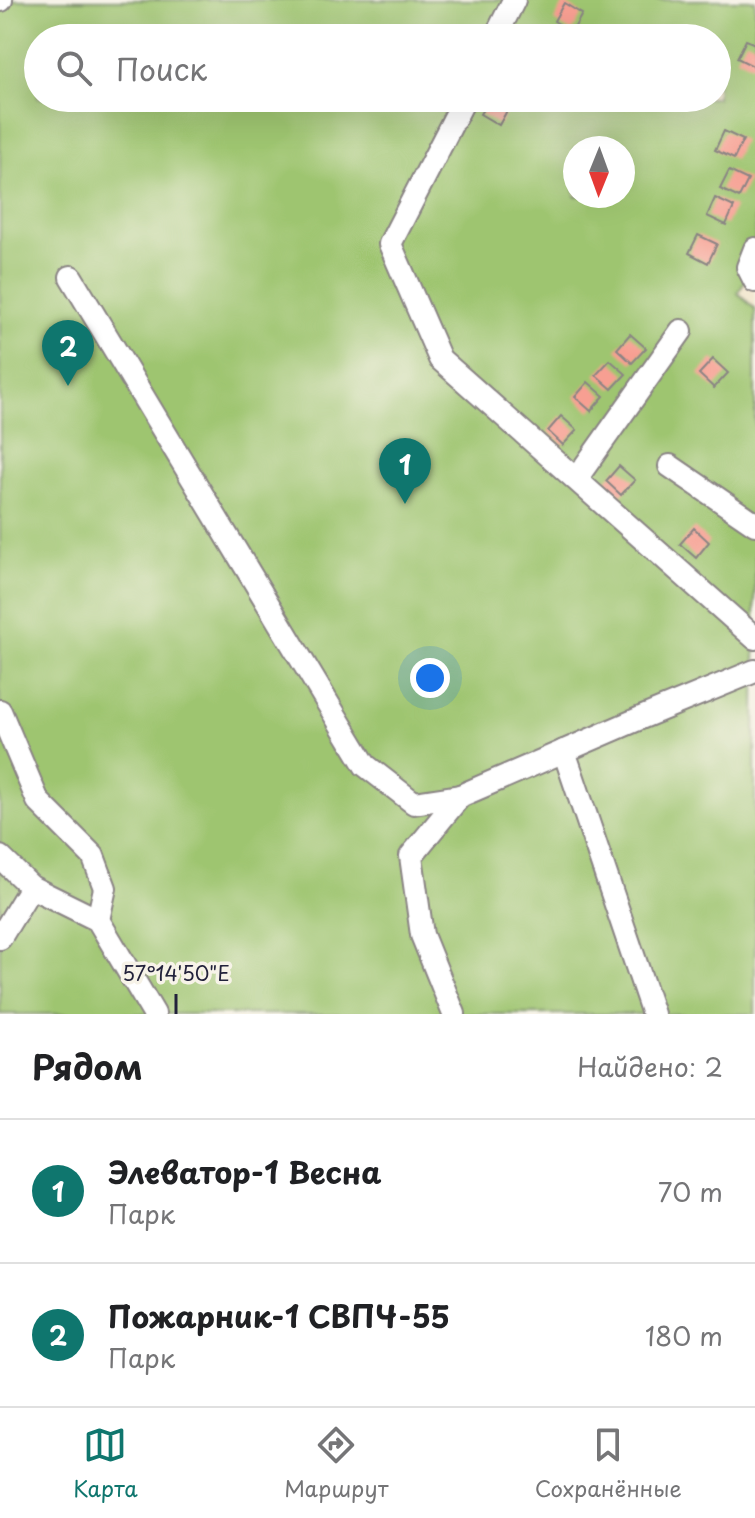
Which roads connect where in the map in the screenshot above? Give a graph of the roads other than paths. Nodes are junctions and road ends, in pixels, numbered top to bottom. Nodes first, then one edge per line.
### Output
1 (514, 0) edge
2 (502, 24) edge
3 (458, 112) edge
4 (755, 249) edge
5 (71, 277) dead end
6 (755, 281) edge
7 (681, 331) dead end
8 (670, 466) dead end
9 (576, 479) junction
10 (755, 524) edge
11 (755, 638) edge
12 (755, 671) edge
13 (0, 711) edge
14 (564, 751) junction
15 (460, 796) junction
16 (0, 857) edge
17 (31, 887) junction
18 (98, 920) junction
19 (0, 938) edge
20 (154, 1014) edge
21 (454, 1014) edge
22 (653, 1014) edge

1 - 2 street
3 - 9 street
4 - 6 street
5 - 15 street
7 - 9 street
8 - 10 street
9 - 11 street
12 - 14 street
13 - 18 street
14 - 15 street
14 - 22 street
15 - 21 street
16 - 17 street
17 - 18 street
17 - 19 street
18 - 20 street

